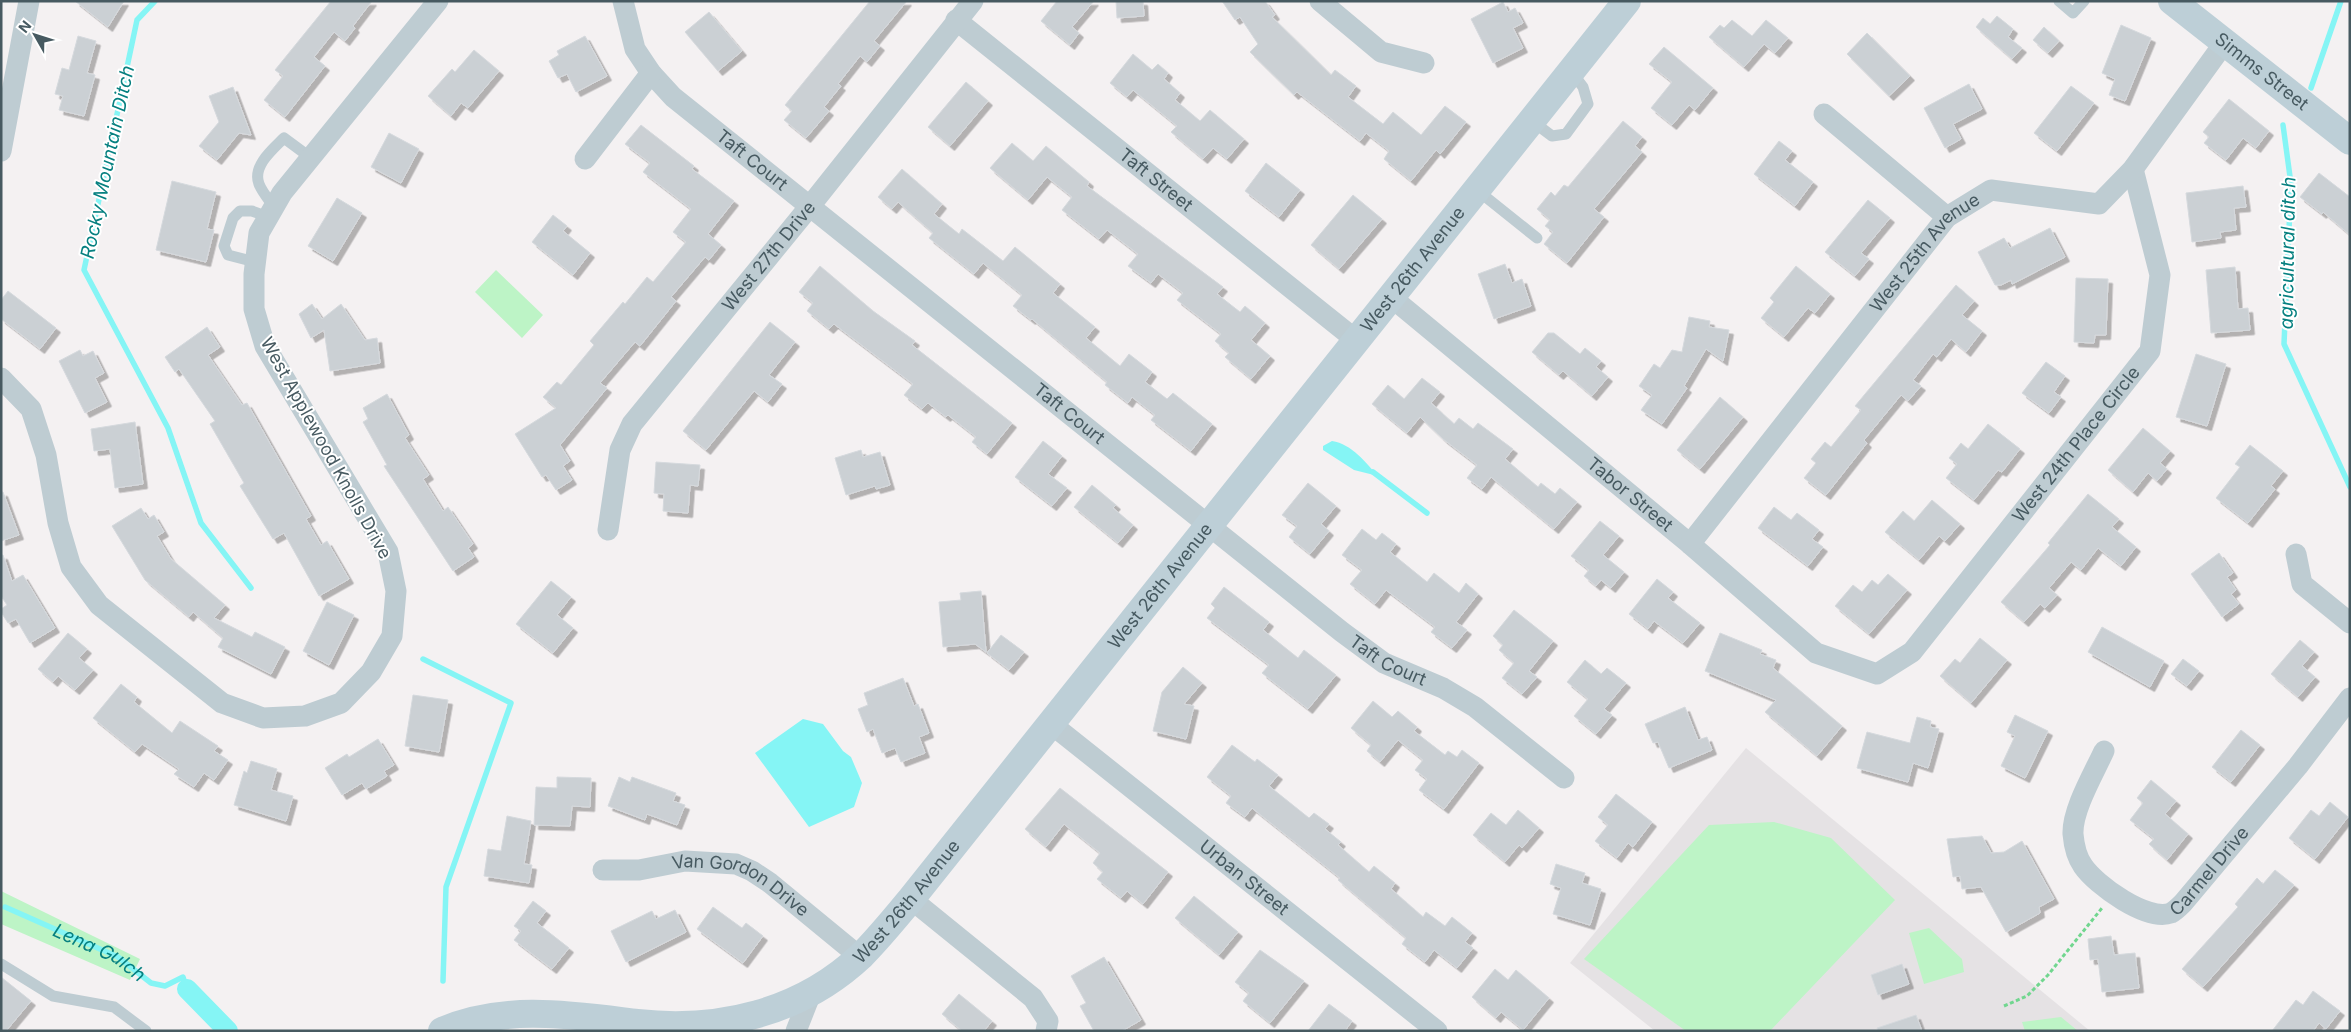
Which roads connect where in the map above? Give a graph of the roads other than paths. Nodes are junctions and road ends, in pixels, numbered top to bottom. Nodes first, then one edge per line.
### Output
1 (29, 1) edge
2 (438, 1) edge
3 (622, 1) edge
4 (973, 1) edge
5 (1320, 1) edge
6 (1627, 1) edge
7 (2059, 1) edge
8 (2084, 1) edge
9 (2172, 1) edge
10 (956, 20) junction
11 (2225, 42) junction
12 (1424, 64) dead end
13 (651, 73) junction
14 (1824, 114) dead end
15 (2350, 141) edge
16 (1, 151) edge
17 (311, 158) junction
18 (585, 159) dead end
19 (2133, 169) junction
20 (1477, 190) junction
21 (810, 206) junction
22 (271, 212) junction
23 (1947, 217) junction
24 (1537, 238) dead end
25 (255, 262) junction
26 (1391, 298) junction
27 (1356, 340) junction
28 (1, 378) edge
29 (1209, 526) junction
30 (608, 530) dead end
31 (1690, 544) junction
32 (2296, 554) dead end
33 (2350, 623) edge
34 (1877, 674) joint
35 (2350, 698) edge
36 (1050, 723) junction
37 (2104, 751) dead end
38 (1564, 778) dead end
39 (603, 870) dead end
40 (911, 898) junction
41 (860, 957) junction
42 (1, 964) edge
43 (811, 993) junction
44 (146, 1031) edge
45 (442, 1031) edge
46 (796, 1031) edge
47 (1046, 1031) edge
48 (1437, 1031) edge

1 - 16 street
2 - 17 street, West Applewood Knolls Drive
3 - 13 street, Taft Court
4 - 10 street, West 27th Drive
5 - 12 street
6 - 20 street, West 26th Avenue
7 - 8 lane
9 - 11 street, Simms Street
10 - 21 street, West 27th Drive
10 - 27 street, Taft Street
11 - 15 street, Simms Street
11 - 19 street, West 25th Avenue
13 - 18 street
13 - 21 street, Taft Court
14 - 23 street
17 - 22 street, West Applewood Knolls Drive
17 - 22 lane
19 - 23 street, West 25th Avenue
19 - 34 street, West 24th Place Circle
20 - 24 lane
20 - 26 street, West 26th Avenue
21 - 29 street, Taft Court
21 - 30 street, West 27th Drive
22 - 25 street, West Applewood Knolls Drive
22 - 25 lane
23 - 31 street, West 25th Avenue
25 - 28 street, West Applewood Knolls Drive
26 - 27 street, West 26th Avenue
26 - 31 street, Tabor Street
27 - 29 street, West 26th Avenue
29 - 36 street, West 26th Avenue
29 - 38 street, Taft Court
31 - 34 street, Tabor Street
32 - 33 street
35 - 37 street, Carmel Drive
36 - 40 street, West 26th Avenue
36 - 48 street, Urban Street
39 - 41 street, Van Gordon Drive
40 - 41 street, West 26th Avenue
40 - 47 street
41 - 43 street, West 26th Avenue
42 - 44 lane
43 - 45 street, West 26th Avenue
43 - 46 street

